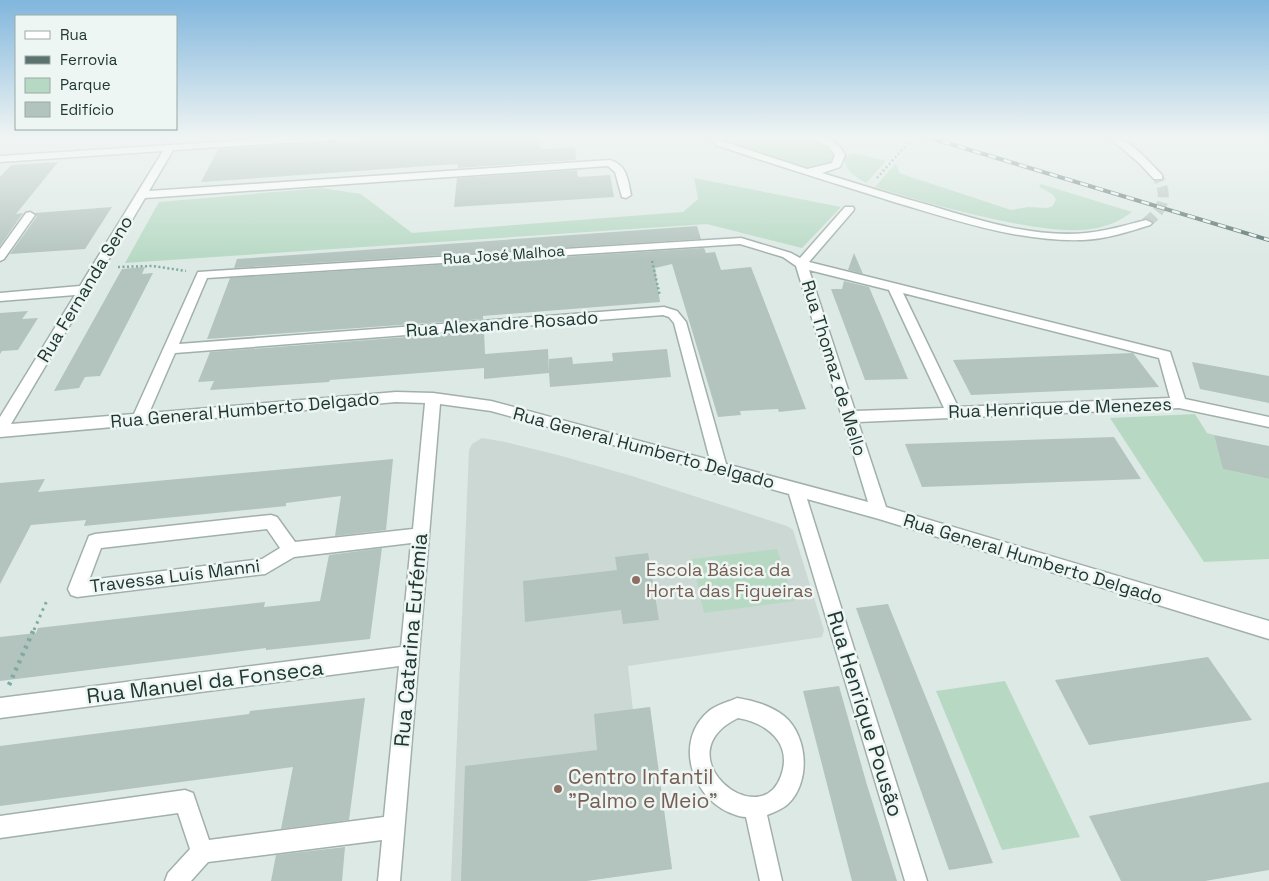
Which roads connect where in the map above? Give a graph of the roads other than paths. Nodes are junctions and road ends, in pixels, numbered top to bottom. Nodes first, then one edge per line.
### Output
1 (152, 178) edge
2 (389, 178) edge
3 (622, 178) edge
4 (826, 178) edge
5 (854, 178) edge
6 (142, 195) junction
7 (626, 195) dead end
8 (892, 198) junction
9 (849, 209) dead end
10 (30, 215) dead end
11 (1146, 222) tunnel mouth
12 (0, 256) edge
13 (801, 264) junction
14 (894, 288) junction
15 (84, 290) junction
16 (0, 297) edge
17 (169, 349) junction
18 (433, 398) junction
19 (1179, 402) junction
20 (953, 412) junction
21 (849, 417) junction
22 (139, 419) junction
23 (1269, 422) edge
24 (0, 430) edge
25 (720, 468) junction
26 (796, 490) junction
27 (878, 512) junction
28 (420, 535) junction
29 (291, 550) junction
30 (1269, 630) edge
31 (410, 655) junction
32 (0, 708) edge
33 (755, 808) junction
34 (0, 827) edge
35 (394, 827) junction
36 (202, 852) junction
37 (176, 881) edge
38 (389, 881) edge
39 (771, 881) edge
40 (916, 881) edge

1 - 6 street, Rua Fernanda Seno
2 - 6 street
3 - 7 street
4 - 8 street
5 - 8 street
6 - 15 street, Rua Fernanda Seno
8 - 11 street
9 - 13 street, Rua Thomaz de Mello
10 - 12 street
13 - 14 street, Rua José Malhoa
13 - 17 street, Rua José Malhoa
13 - 21 street, Rua Thomaz de Mello
14 - 19 street, Rua José Malhoa
14 - 20 street
15 - 16 street
15 - 24 street, Rua Fernanda Seno
17 - 22 street
17 - 25 street, Rua Alexandre Rosado
18 - 22 street, Rua General Humberto Delgado
18 - 25 street, Rua General Humberto Delgado
18 - 28 street, Rua Catarina Eufémia
19 - 20 street, Rua Henrique de Menezes
19 - 23 street, Rua Henrique de Menezes
20 - 21 street, Rua Henrique de Menezes
21 - 27 street, Rua Thomaz de Mello
22 - 24 street, Rua General Humberto Delgado
25 - 26 street, Rua General Humberto Delgado
26 - 27 street, Rua General Humberto Delgado
26 - 40 street, Rua Henrique Pousão
27 - 30 street, Rua General Humberto Delgado
28 - 29 street, Travessa Luís Manni
28 - 31 street, Rua Catarina Eufémia
29 - 29 street, Travessa Luís Manni
31 - 32 street, Rua Manuel da Fonseca
31 - 35 street, Rua Catarina Eufémia
33 - 33 street
33 - 39 street
34 - 36 street
35 - 36 street
35 - 38 street, Rua Catarina Eufémia
36 - 37 street

